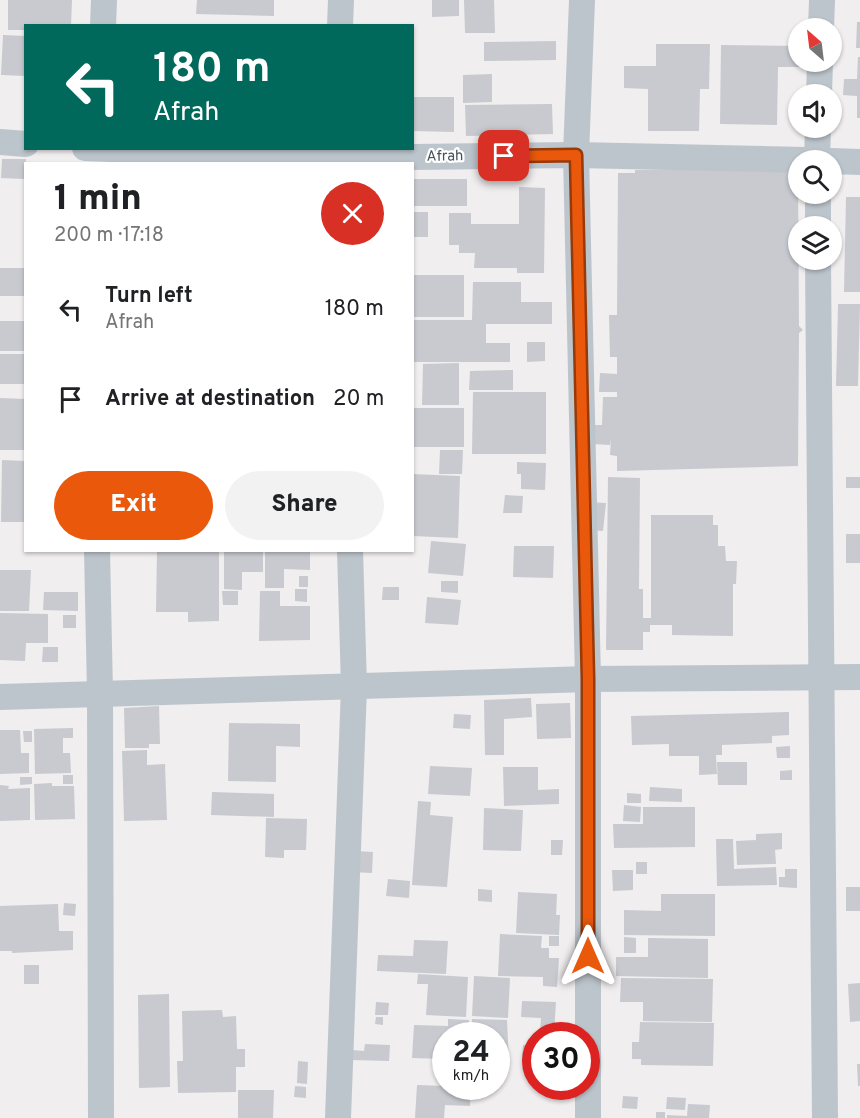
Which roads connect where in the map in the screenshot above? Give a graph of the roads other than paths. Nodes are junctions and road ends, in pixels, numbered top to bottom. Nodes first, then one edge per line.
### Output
1 (104, 0) edge
2 (340, 0) edge
3 (582, 0) edge
4 (822, 0) edge
5 (821, 18) edge
6 (103, 24) edge
7 (340, 24) edge
8 (0, 142) edge
9 (24, 144) edge
10 (96, 153) edge
11 (576, 155) junction
12 (338, 157) edge
13 (788, 160) edge
14 (842, 161) edge
15 (860, 162) edge
16 (818, 270) edge
17 (97, 552) edge
18 (350, 552) edge
19 (820, 676) junction
20 (860, 677) edge
21 (588, 679) junction
22 (354, 687) junction
23 (100, 693) junction
24 (0, 697) edge
25 (101, 1118) edge
26 (338, 1118) edge
27 (588, 1118) edge
28 (825, 1118) edge

1 - 6 street
2 - 7 street
3 - 11 street
4 - 5 street
8 - 9 street
10 - 12 street, Afrah
11 - 12 street, Afrah
11 - 13 street, Afrah
11 - 21 street
14 - 15 street
16 - 19 street
17 - 23 street
18 - 22 street
19 - 20 street
19 - 21 street
19 - 28 street
21 - 22 street
21 - 27 street
22 - 23 street
22 - 26 street
23 - 24 street
23 - 25 street

